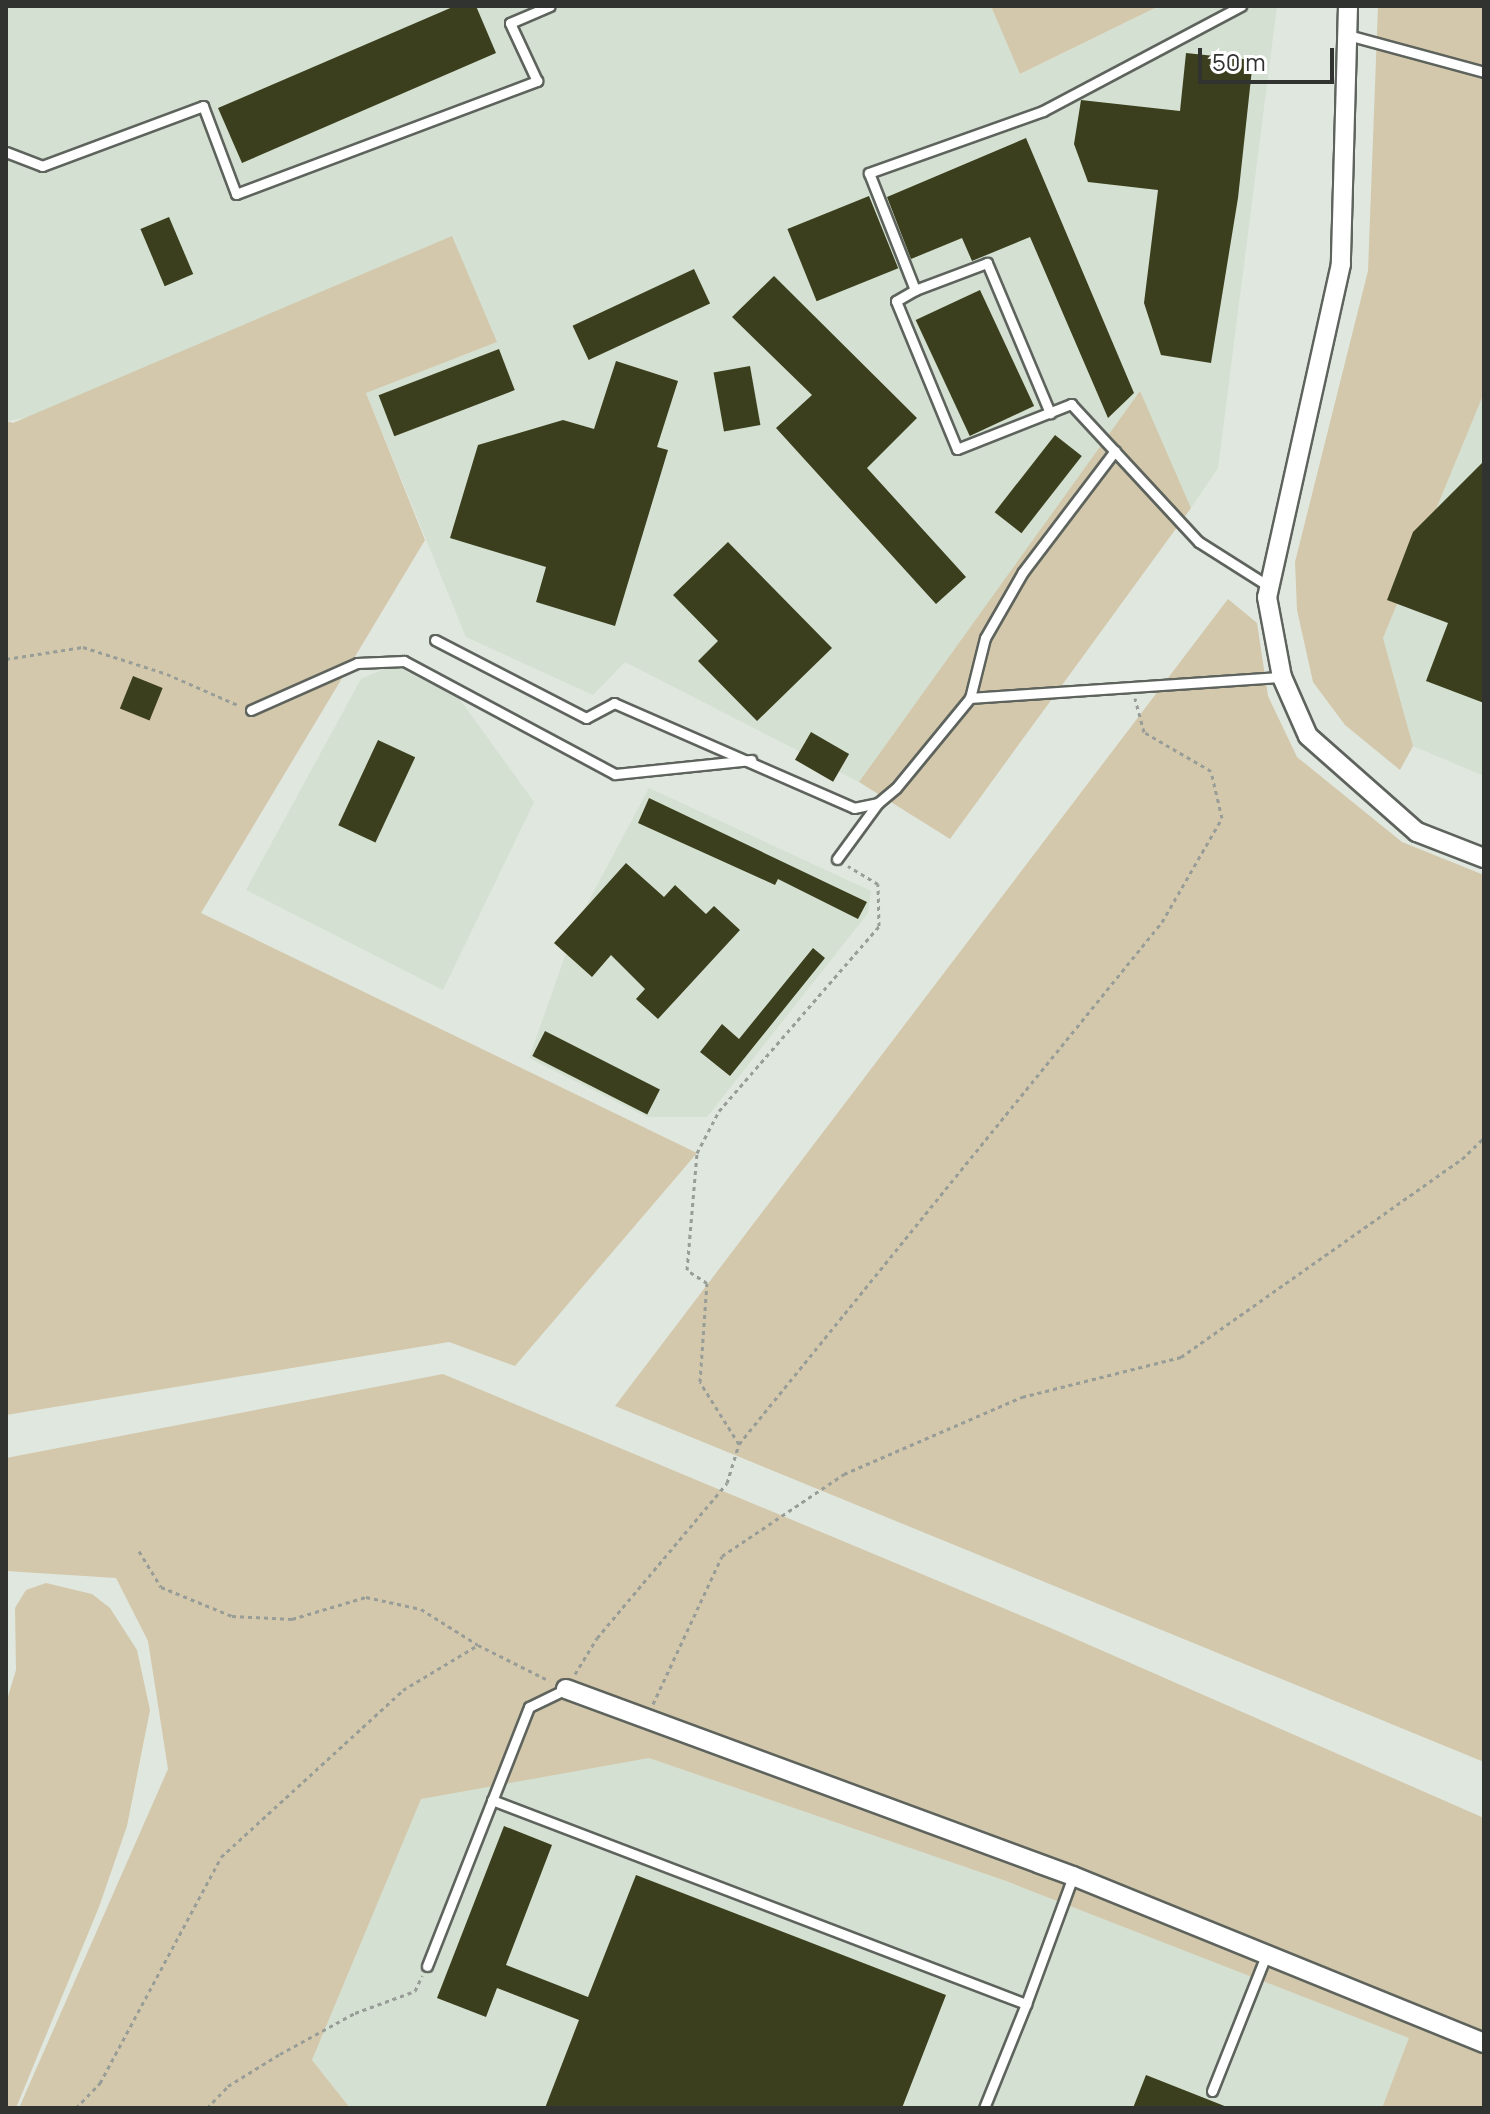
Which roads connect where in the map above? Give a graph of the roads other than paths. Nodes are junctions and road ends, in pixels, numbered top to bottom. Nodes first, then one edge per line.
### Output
1 (550, 6) edge
2 (1241, 6) edge
3 (1348, 6) edge
4 (1348, 35) junction
5 (1484, 72) edge
6 (6, 152) edge
7 (915, 290) junction
8 (1050, 413) junction
9 (1115, 451) junction
10 (1270, 587) junction
11 (435, 640) dead end
12 (1282, 677) junction
13 (970, 698) junction
14 (251, 710) road end
15 (755, 760) junction
16 (878, 803) junction
17 (1484, 858) edge
18 (837, 859) road end
19 (566, 1689) joint
20 (492, 1800) junction
21 (1073, 1876) junction
22 (1267, 1953) junction
23 (427, 1966) road end
24 (1026, 2004) junction
25 (1484, 2043) edge
26 (1212, 2091) dead end
27 (984, 2108) edge

1 - 6 lane
2 - 7 lane
3 - 4 street
4 - 5 lane
4 - 10 street
7 - 8 lane
7 - 8 lane
8 - 9 lane
9 - 10 lane
9 - 13 lane
10 - 12 street
11 - 15 lane
12 - 13 lane
12 - 17 street
13 - 16 lane
14 - 15 lane
15 - 16 lane
16 - 18 lane
19 - 20 lane
19 - 21 street
20 - 23 lane
20 - 24 lane
21 - 22 street
21 - 24 lane
22 - 25 street
22 - 26 lane
24 - 27 lane

